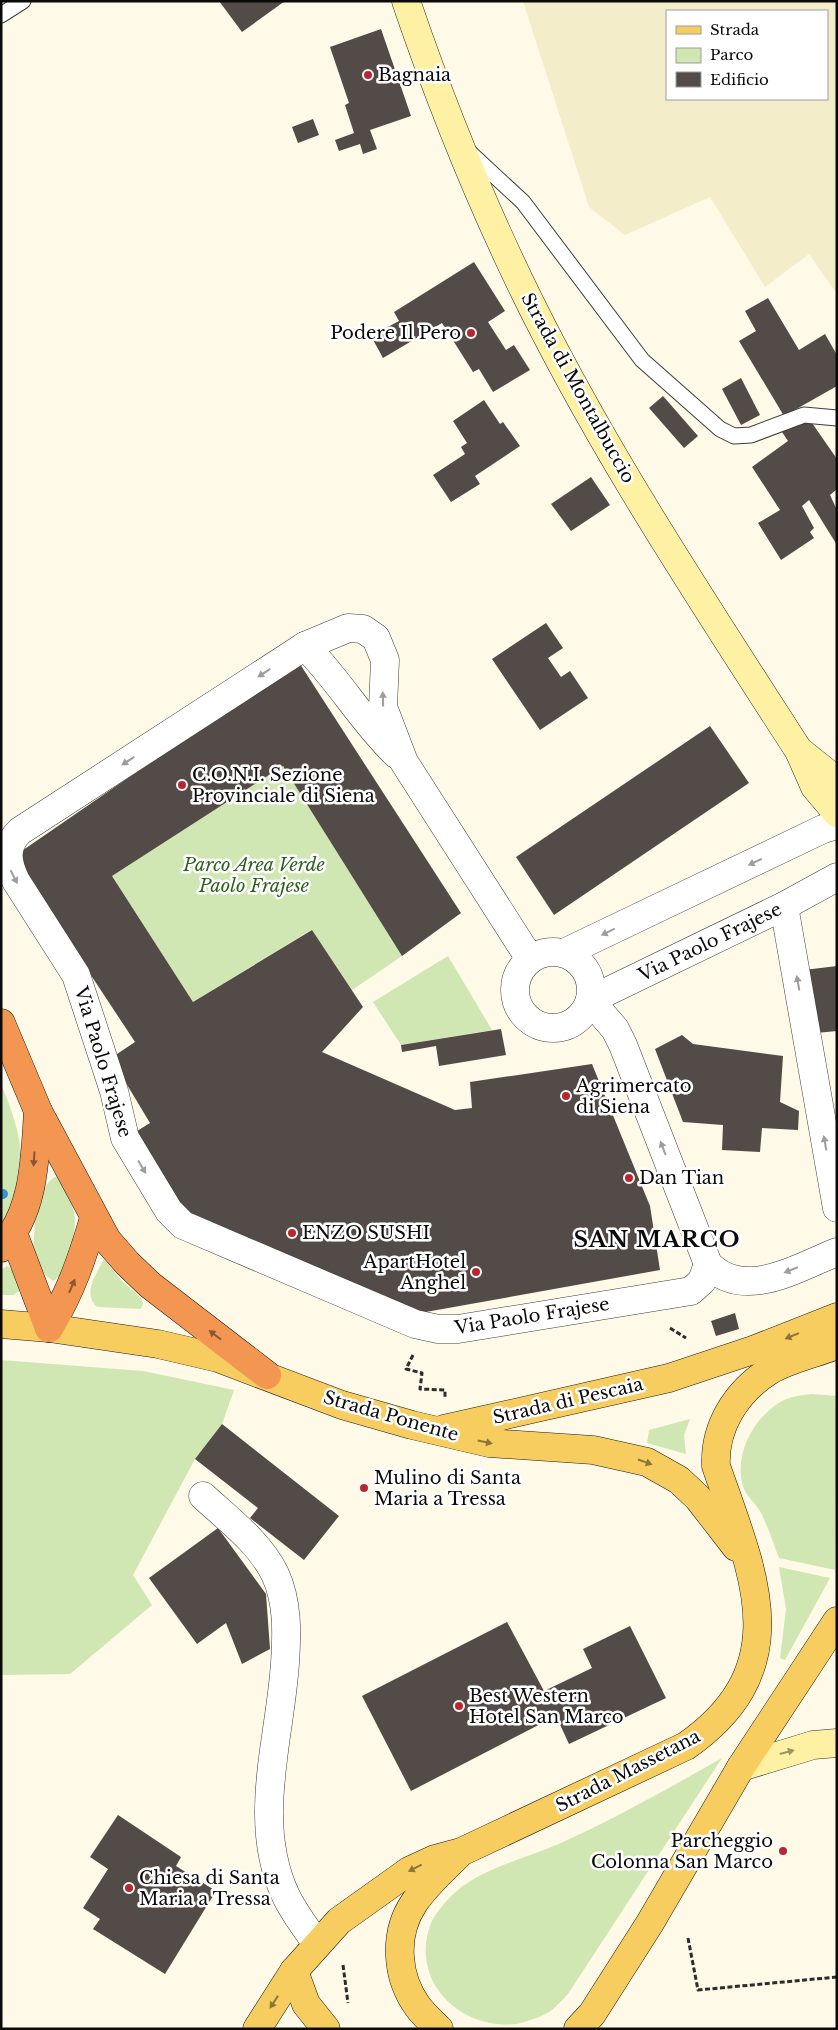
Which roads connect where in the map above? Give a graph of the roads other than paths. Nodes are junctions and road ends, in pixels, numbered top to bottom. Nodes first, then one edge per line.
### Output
1 (24, 1) edge
2 (406, 1) edge
3 (1, 15) edge
4 (458, 142) junction
5 (837, 418) edge
6 (305, 646) junction
7 (404, 762) junction
8 (826, 784) edge
9 (837, 813) edge
10 (837, 824) edge
11 (799, 841) junction
12 (834, 883) edge
13 (784, 906) junction
14 (564, 953) junction
15 (530, 959) junction
16 (590, 1000) junction
17 (1, 1023) edge
18 (38, 1111) junction
19 (837, 1208) edge
20 (94, 1218) junction
21 (7, 1240) edge
22 (837, 1252) edge
23 (708, 1264) junction
24 (837, 1317) edge
25 (1, 1324) edge
26 (48, 1328) junction
27 (837, 1345) edge
28 (837, 1365) edge
29 (770, 1370) junction
30 (267, 1375) junction
31 (669, 1378) junction
32 (437, 1430) junction
33 (203, 1496) dead end
34 (746, 1560) junction
35 (837, 1621) edge
36 (837, 1743) edge
37 (741, 1767) junction
38 (461, 1852) junction
39 (317, 1944) junction
40 (294, 1971) junction
41 (257, 2029) edge
42 (326, 2029) edge
43 (439, 2029) edge
44 (578, 2029) edge

1 - 3 lane
2 - 4 street, Strada di Montalbuccio
4 - 5 lane
4 - 8 street, Strada di Montalbuccio
6 - 7 street, Via Paolo Frajese
7 -> 6 street, Via Paolo Frajese
6 -> 23 street, Via Paolo Frajese
7 - 15 street, Via Paolo Frajese
8 - 9 street, Strada di Montalbuccio
8 - 11 street
10 - 11 street
11 -> 14 street
12 - 13 street, Via Paolo Frajese
13 - 16 street, Via Paolo Frajese
19 -> 13 street
14 - 15 street
14 - 16 street
15 - 16 street, Via Paolo Frajese
23 -> 16 street
17 - 18 highway
18 - 20 highway
18 -> 21 highway
26 -> 20 highway
30 -> 20 highway
21 - 26 highway
22 -> 23 street
24 -> 31 main road, Strada di Pescaia
25 - 26 main road, Strada Ponente
26 - 30 main road, Strada Ponente
27 - 29 main road, Strada di Pescaia
28 - 29 main road, Strada di Pescaia
29 - 31 main road, Strada di Pescaia
29 - 34 main road, Strada di Pescaia
30 - 32 main road, Strada Ponente
31 - 32 main road, Strada di Pescaia
32 -> 34 main road, Strada Ponente
33 - 39 street
34 - 38 main road, Strada Massetana
35 - 37 main road
37 -> 36 street
37 - 44 main road
38 -> 39 main road, Strada Massetana
38 - 43 main road, Strada Massetana
39 - 40 main road, Strada Massetana
40 -> 41 main road, Strada Massetana
40 - 42 main road

